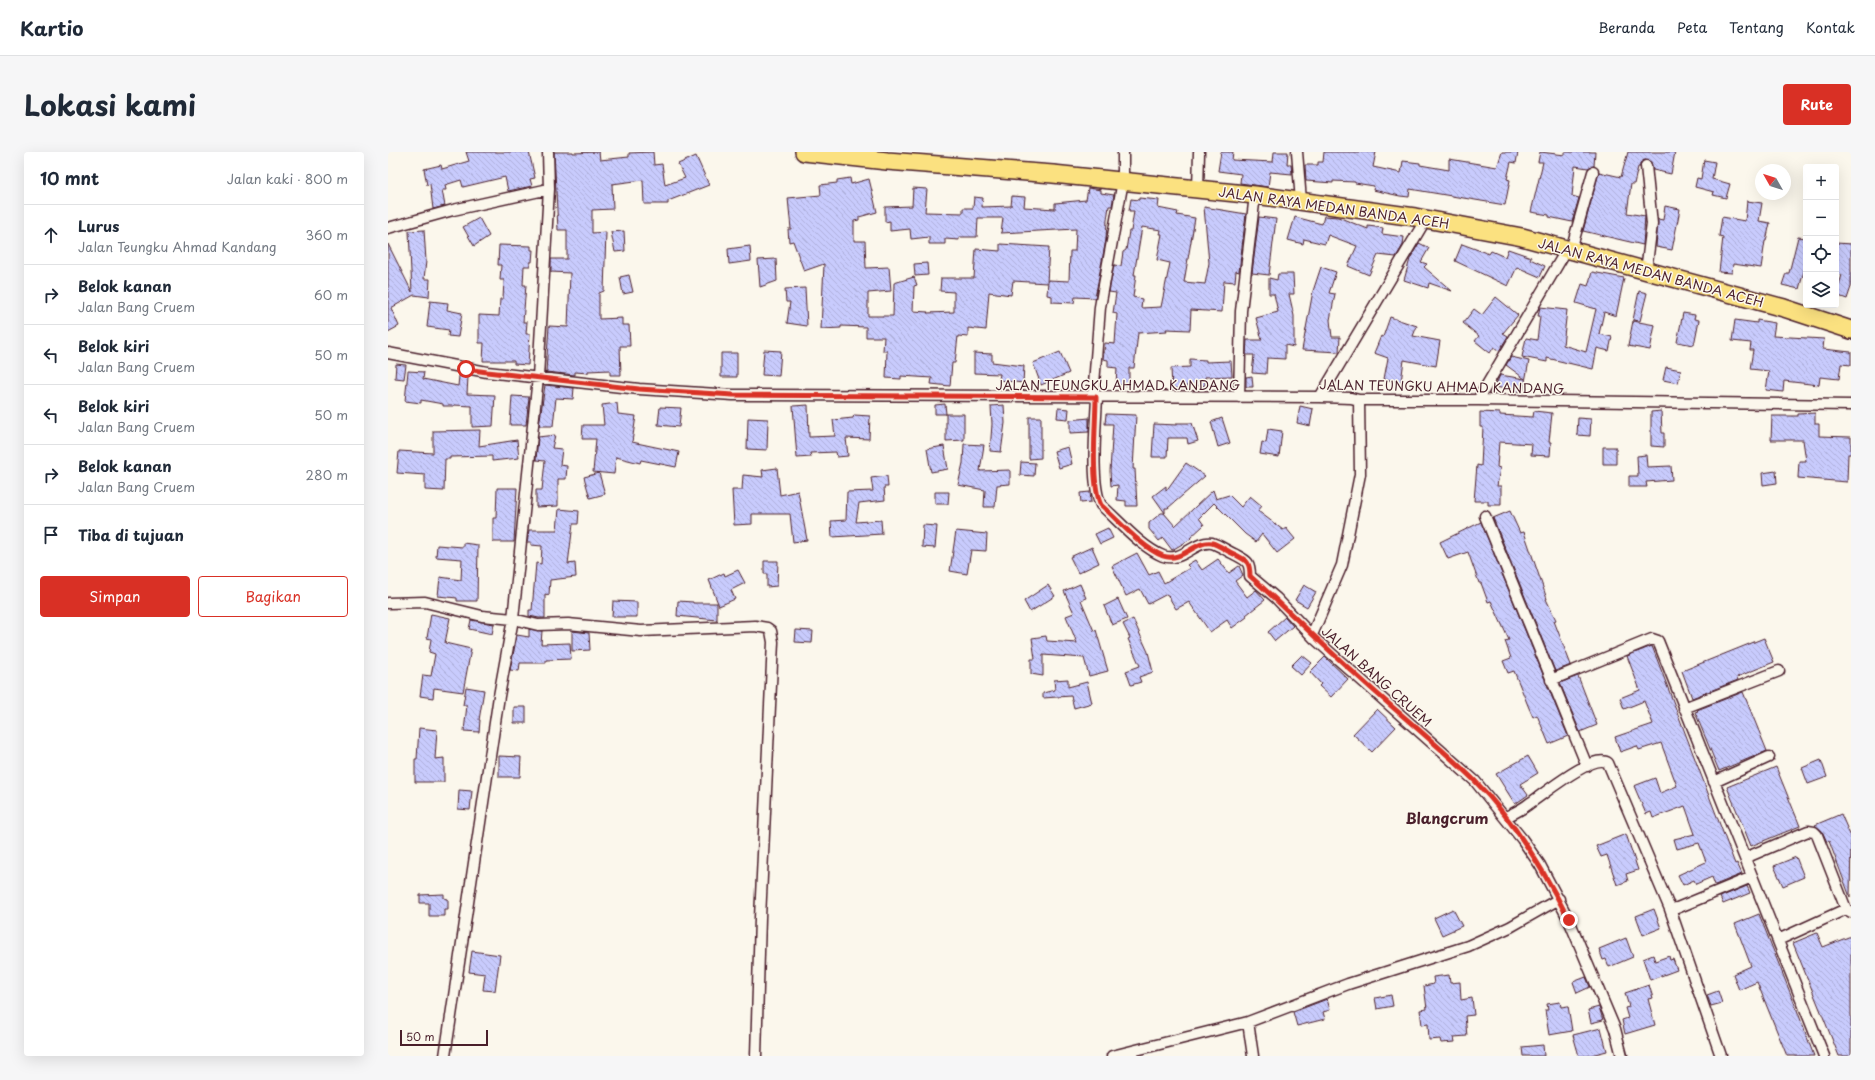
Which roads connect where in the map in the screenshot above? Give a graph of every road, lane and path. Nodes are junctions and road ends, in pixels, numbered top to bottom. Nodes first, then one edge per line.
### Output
1 (548, 152) edge
2 (804, 152) edge
3 (1123, 152) edge
4 (1199, 152) edge
5 (1297, 152) edge
6 (1646, 166) dead end
7 (1593, 172) dead end
8 (1123, 181) junction
9 (549, 189) junction
10 (1198, 190) junction
11 (1255, 195) junction
12 (1301, 201) junction
13 (1426, 219) junction
14 (388, 228) edge
15 (1569, 250) junction
16 (1646, 271) junction
17 (1851, 330) edge
18 (388, 353) edge
19 (538, 377) junction
20 (1094, 397) junction
21 (1239, 397) junction
22 (1320, 397) junction
23 (1358, 400) junction
24 (1478, 400) junction
25 (1851, 405) edge
26 (1485, 516) dead end
27 (388, 603) edge
28 (513, 619) junction
29 (1312, 635) junction
30 (1779, 670) dead end
31 (1551, 680) junction
32 (1684, 708) junction
33 (1769, 757) dead end
34 (1587, 766) junction
35 (1714, 782) junction
36 (1506, 817) junction
37 (1745, 858) junction
38 (1752, 877) junction
39 (1559, 899) junction
40 (1670, 909) junction
41 (1849, 910) edge
42 (1778, 940) junction
43 (1248, 1022) junction
44 (445, 1056) edge
45 (756, 1056) edge
46 (1112, 1056) edge
47 (1253, 1056) edge
48 (1622, 1056) edge
49 (1721, 1056) edge
50 (1824, 1056) edge

1 - 9 street
2 - 8 highway, JALAN RAYA MEDAN BANDA ACEH
3 - 8 street
4 - 10 street
5 - 12 street
6 - 16 street
7 - 15 street
8 - 10 highway, JALAN RAYA MEDAN BANDA ACEH
8 - 20 street
9 - 14 street
9 - 19 street
10 - 11 highway, JALAN RAYA MEDAN BANDA ACEH
11 - 12 highway, JALAN RAYA MEDAN BANDA ACEH
11 - 21 street
12 - 13 highway, JALAN RAYA MEDAN BANDA ACEH
13 - 15 highway, JALAN RAYA MEDAN BANDA ACEH
13 - 22 street
15 - 16 highway, JALAN RAYA MEDAN BANDA ACEH
15 - 24 street
16 - 17 highway, JALAN RAYA MEDAN BANDA ACEH
18 - 19 street, JALAN TEUNGKU AHMAD KANDANG
19 - 20 street, JALAN TEUNGKU AHMAD KANDANG
19 - 28 street
20 - 21 street, JALAN TEUNGKU AHMAD KANDANG
20 - 29 street, JALAN BANG CRUEM
21 - 22 street, JALAN TEUNGKU AHMAD KANDANG
22 - 23 street, JALAN TEUNGKU AHMAD KANDANG
23 - 24 street, JALAN TEUNGKU AHMAD KANDANG
23 - 29 street
24 - 25 street, JALAN TEUNGKU AHMAD KANDANG
26 - 31 street
27 - 28 street
28 - 44 street
28 - 45 street
29 - 36 street, JALAN BANG CRUEM
30 - 32 street
31 - 32 street
31 - 34 street
32 - 35 street
33 - 35 street
34 - 36 street
34 - 40 street
35 - 37 street
36 - 39 street, JALAN BANG CRUEM
37 - 38 street
37 - 41 street
38 - 40 street
38 - 42 street
39 - 43 street
39 - 48 street, JALAN BANG CRUEM
40 - 49 street
41 - 42 street
42 - 50 street
43 - 46 street
43 - 47 street

